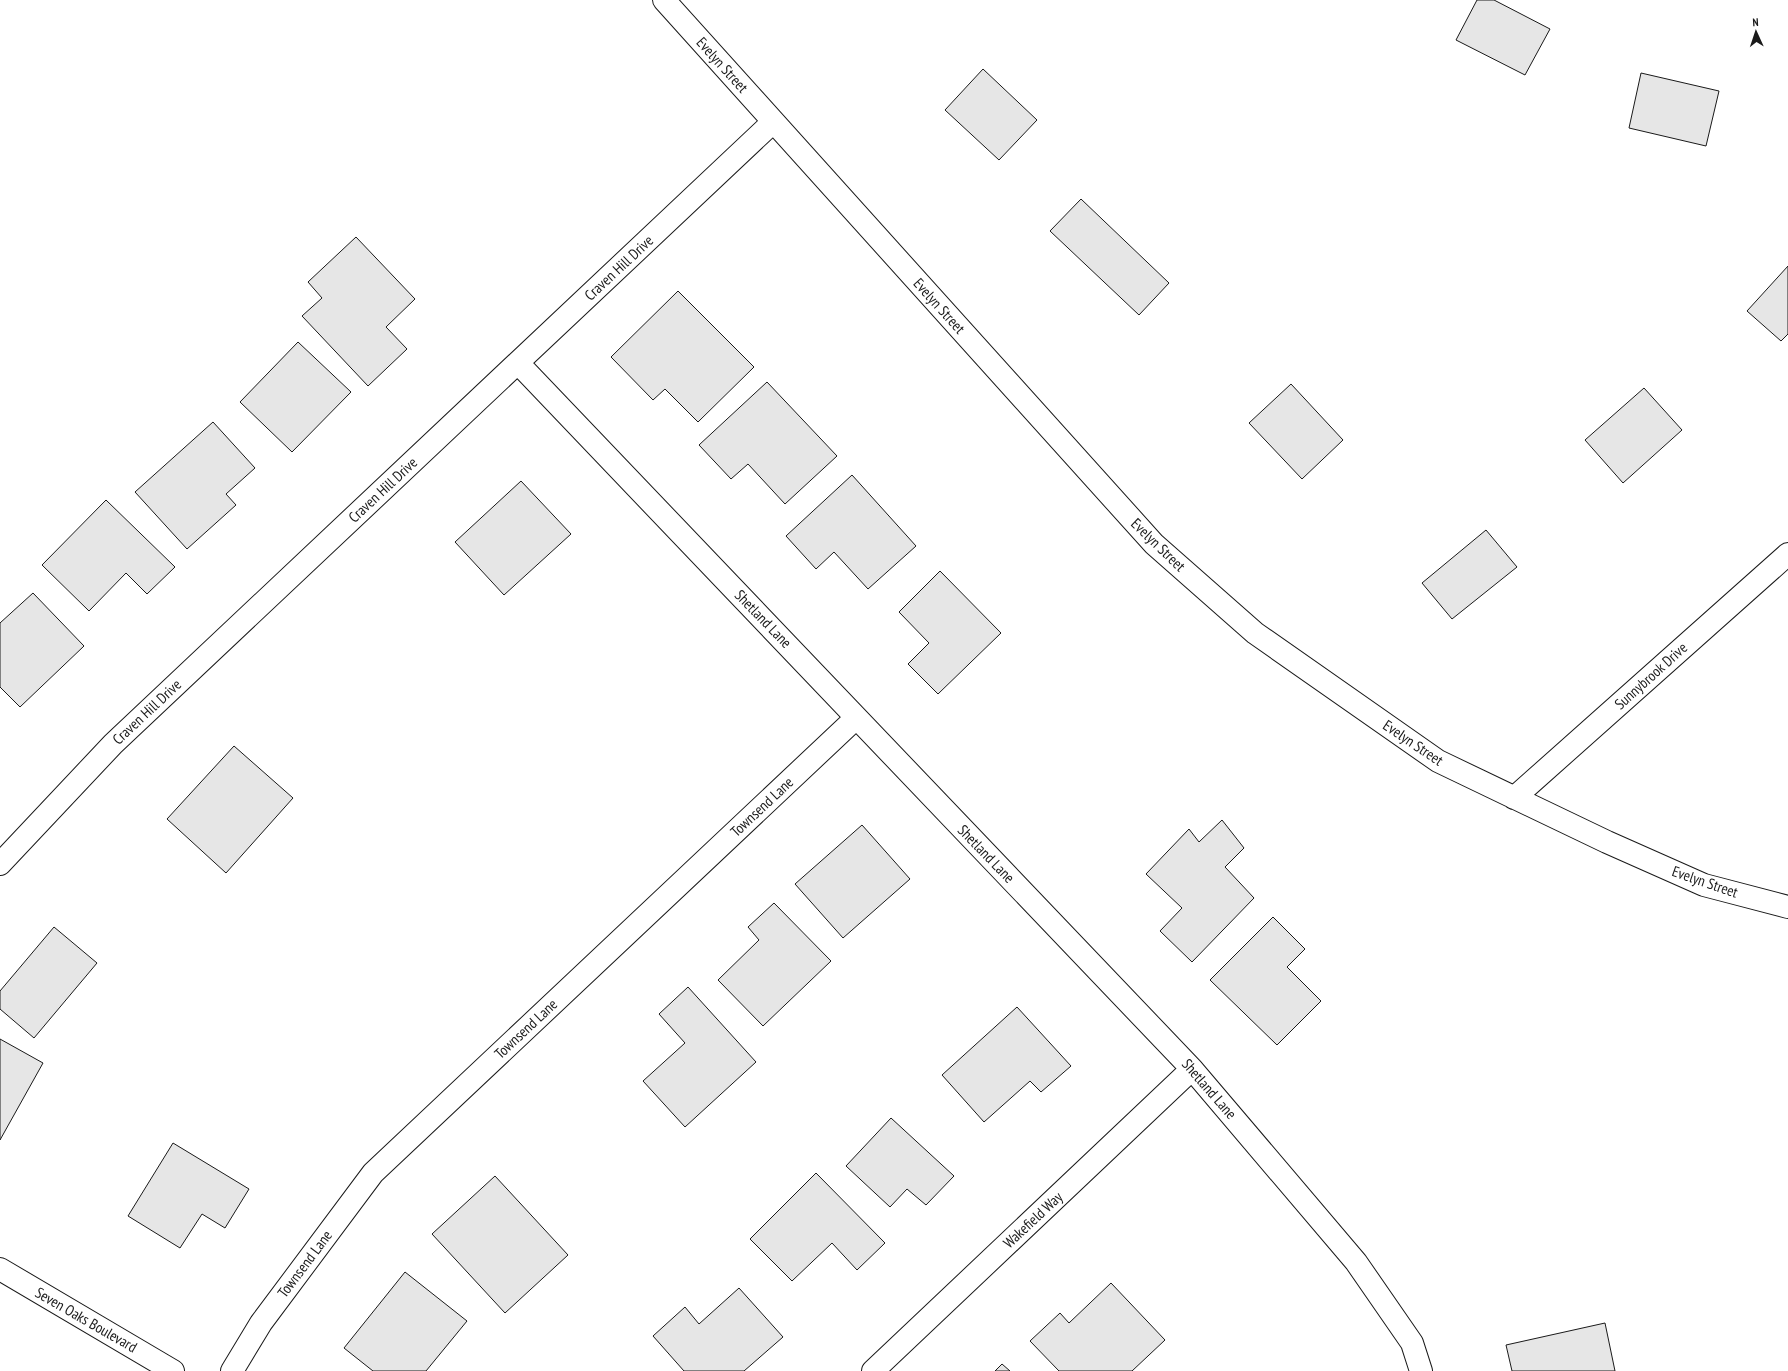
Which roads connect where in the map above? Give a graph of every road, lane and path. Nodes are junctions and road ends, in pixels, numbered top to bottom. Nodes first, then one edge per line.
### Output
1 (664, 0) edge
2 (773, 122) junction
3 (518, 363) junction
4 (1788, 554) edge
5 (856, 718) junction
6 (1514, 798) junction
7 (0, 864) edge
8 (1788, 907) edge
9 (1192, 1069) junction
10 (0, 1269) edge
11 (173, 1371) edge
12 (232, 1371) edge
13 (873, 1371) edge
14 (1421, 1371) edge

1 - 2 street, Evelyn Street
2 - 3 street, Craven Hill Drive
2 - 6 street, Evelyn Street
3 - 5 street, Shetland Lane
3 - 7 street, Craven Hill Drive
4 - 6 street, Sunnybrook Drive
5 - 9 street, Shetland Lane
5 - 12 street, Townsend Lane
6 - 8 street, Evelyn Street
9 - 13 street, Wakefield Way
9 - 14 street, Shetland Lane
10 - 11 street, Seven Oaks Boulevard

